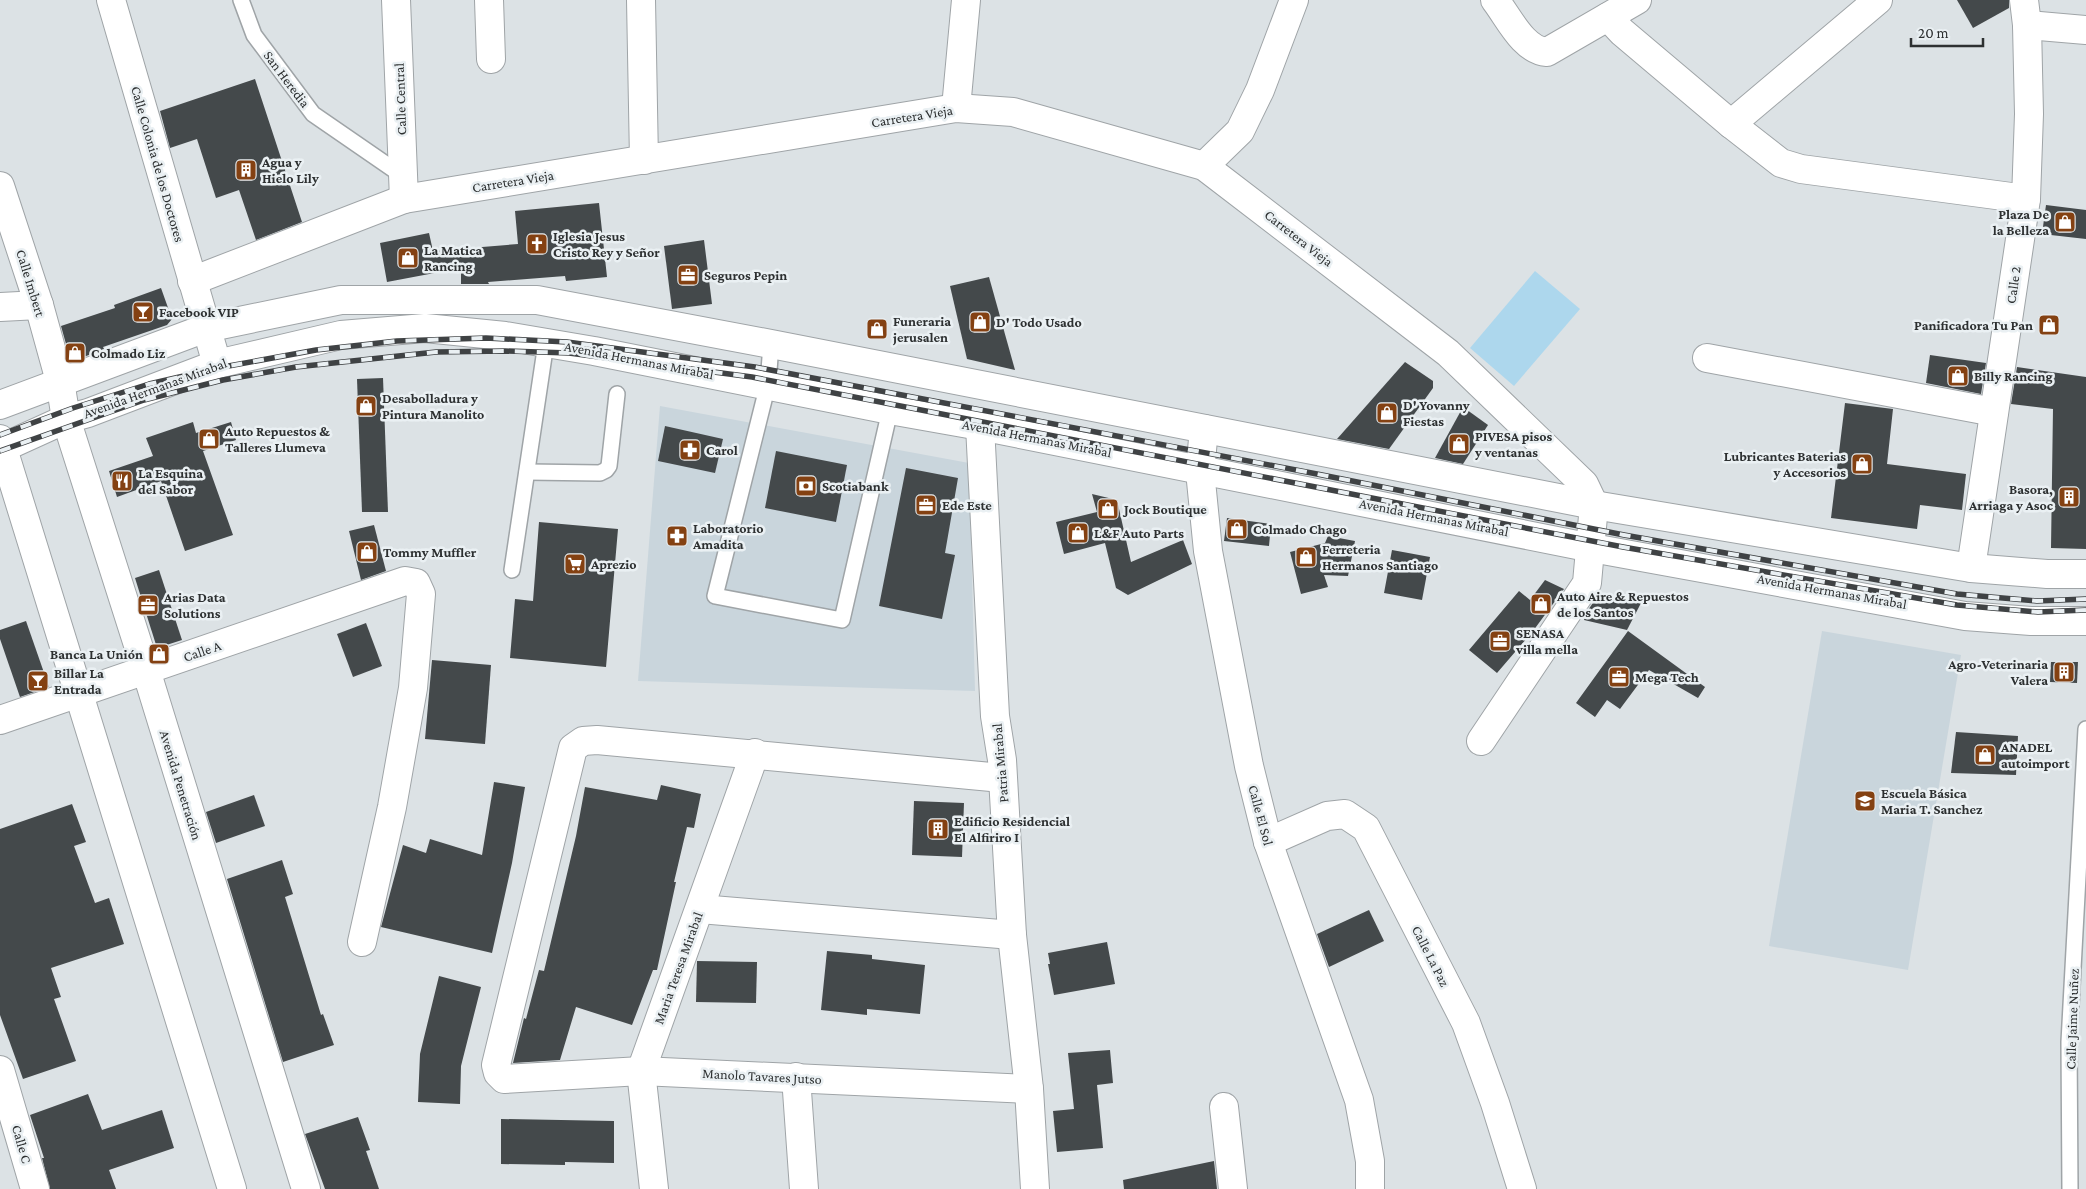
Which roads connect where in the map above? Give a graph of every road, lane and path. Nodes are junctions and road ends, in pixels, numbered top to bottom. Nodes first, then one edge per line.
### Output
1 (111, 0) edge
2 (241, 0) edge
3 (396, 0) edge
4 (490, 0) edge
5 (641, 0) edge
6 (966, 0) edge
7 (1294, 0) edge
8 (1495, 0) edge
9 (1637, 0) edge
10 (1878, 0) edge
11 (2026, 12) edge
12 (1608, 16) junction
13 (2086, 30) edge
14 (491, 59) dead end
15 (956, 108) junction
16 (1731, 124) junction
17 (644, 160) junction
18 (1204, 166) junction
19 (0, 186) edge
20 (404, 188) junction
21 (2026, 199) junction
22 (192, 281) junction
23 (39, 305) junction
24 (0, 307) edge
25 (206, 328) junction
26 (546, 343) junction
27 (770, 344) junction
28 (1707, 358) dead end
29 (217, 364) junction
30 (60, 381) junction
31 (768, 384) junction
32 (617, 394) dead end
33 (0, 404) edge
34 (890, 410) junction
35 (1994, 412) junction
36 (66, 419) junction
37 (988, 428) junction
38 (1204, 429) junction
39 (1, 445) edge
40 (1200, 471) junction
41 (527, 472) junction
42 (1594, 506) junction
43 (1592, 548) junction
44 (1971, 568) junction
45 (512, 570) dead end
46 (2086, 574) edge
47 (2086, 621) edge
48 (146, 670) junction
49 (79, 692) junction
50 (0, 720) edge
51 (2086, 729) edge
52 (1481, 741) dead end
53 (755, 753) junction
54 (1002, 769) junction
55 (1268, 842) junction
56 (700, 909) junction
57 (1012, 935) junction
58 (362, 942) dead end
59 (0, 1070) edge
60 (641, 1070) junction
61 (796, 1077) junction
62 (1029, 1089) junction
63 (1224, 1107) dead end
64 (9, 1134) edge
65 (35, 1189) edge
66 (232, 1189) edge
67 (306, 1189) edge
68 (654, 1189) edge
69 (804, 1189) edge
70 (1035, 1189) edge
71 (1233, 1189) edge
72 (1370, 1189) edge
73 (1522, 1189) edge
74 (2070, 1189) edge

1 - 22 street, Calle Colonia de los Doctores
2 - 20 lane, San Heredia
3 - 20 street, Calle Central
4 - 14 street
5 - 17 street
6 - 15 street
7 - 18 street
8 - 12 street
9 - 12 street
10 - 16 street
11 - 13 street
11 - 21 street, Calle 2
12 - 16 street
15 - 17 street, Carretera Vieja
15 - 18 street, Carretera Vieja
16 - 21 street
17 - 20 street, Carretera Vieja
18 - 42 street, Carretera Vieja
19 - 23 street, Calle Imbert
20 - 22 street, Carretera Vieja
21 - 35 street, Calle 2
22 - 25 street, Calle Colonia de los Doctores
23 - 24 street
23 - 30 street, Calle Imbert
25 - 27 street
25 - 29 street, Calle Colonia de los Doctores
25 - 30 street
26 - 29 street, Avenida Hermanas Mirabal
26 - 31 street, Avenida Hermanas Mirabal
26 - 41 lane
27 - 31 lane
27 - 38 street
28 - 35 street
29 - 36 street, Avenida Hermanas Mirabal
30 - 33 street
30 - 36 street, Avenida Penetración
31 - 34 street, Avenida Hermanas Mirabal
31 - 34 lane
32 - 41 lane
34 - 37 street, Avenida Hermanas Mirabal
35 - 44 street, Calle 2
36 - 39 street, Avenida Hermanas Mirabal
36 - 48 street, Avenida Penetración
37 - 40 street, Avenida Hermanas Mirabal
37 - 54 street, Patria Mirabal
38 - 40 street, Calle El Sol
38 - 42 street
39 - 49 street
40 - 43 street, Avenida Hermanas Mirabal
40 - 55 street, Calle El Sol
41 - 45 lane
42 - 43 street, Carretera Vieja
42 - 44 street
43 - 47 street, Avenida Hermanas Mirabal
43 - 52 street, Carretera Vieja
44 - 46 street
48 - 49 street, Calle A
48 - 58 street, Calle A
48 - 67 street, Avenida Penetración
49 - 50 street, Calle A
49 - 66 street
51 - 74 lane, Calle Jaime Nuñez
53 - 54 street
53 - 56 street, Maria Teresa Mirabal
53 - 60 street, Manolo Tavares Jutso
54 - 57 street, Patria Mirabal
55 - 72 street, Calle El Sol
55 - 73 street, Calle La Paz
56 - 57 street
56 - 60 street, Maria Teresa Mirabal
57 - 62 street, Patria Mirabal
59 - 64 street, Calle C
60 - 61 street, Manolo Tavares Jutso
60 - 68 street, Maria Teresa Mirabal
61 - 62 street, Manolo Tavares Jutso
61 - 69 street
62 - 70 street, Patria Mirabal
63 - 71 street
64 - 65 street, Calle C

